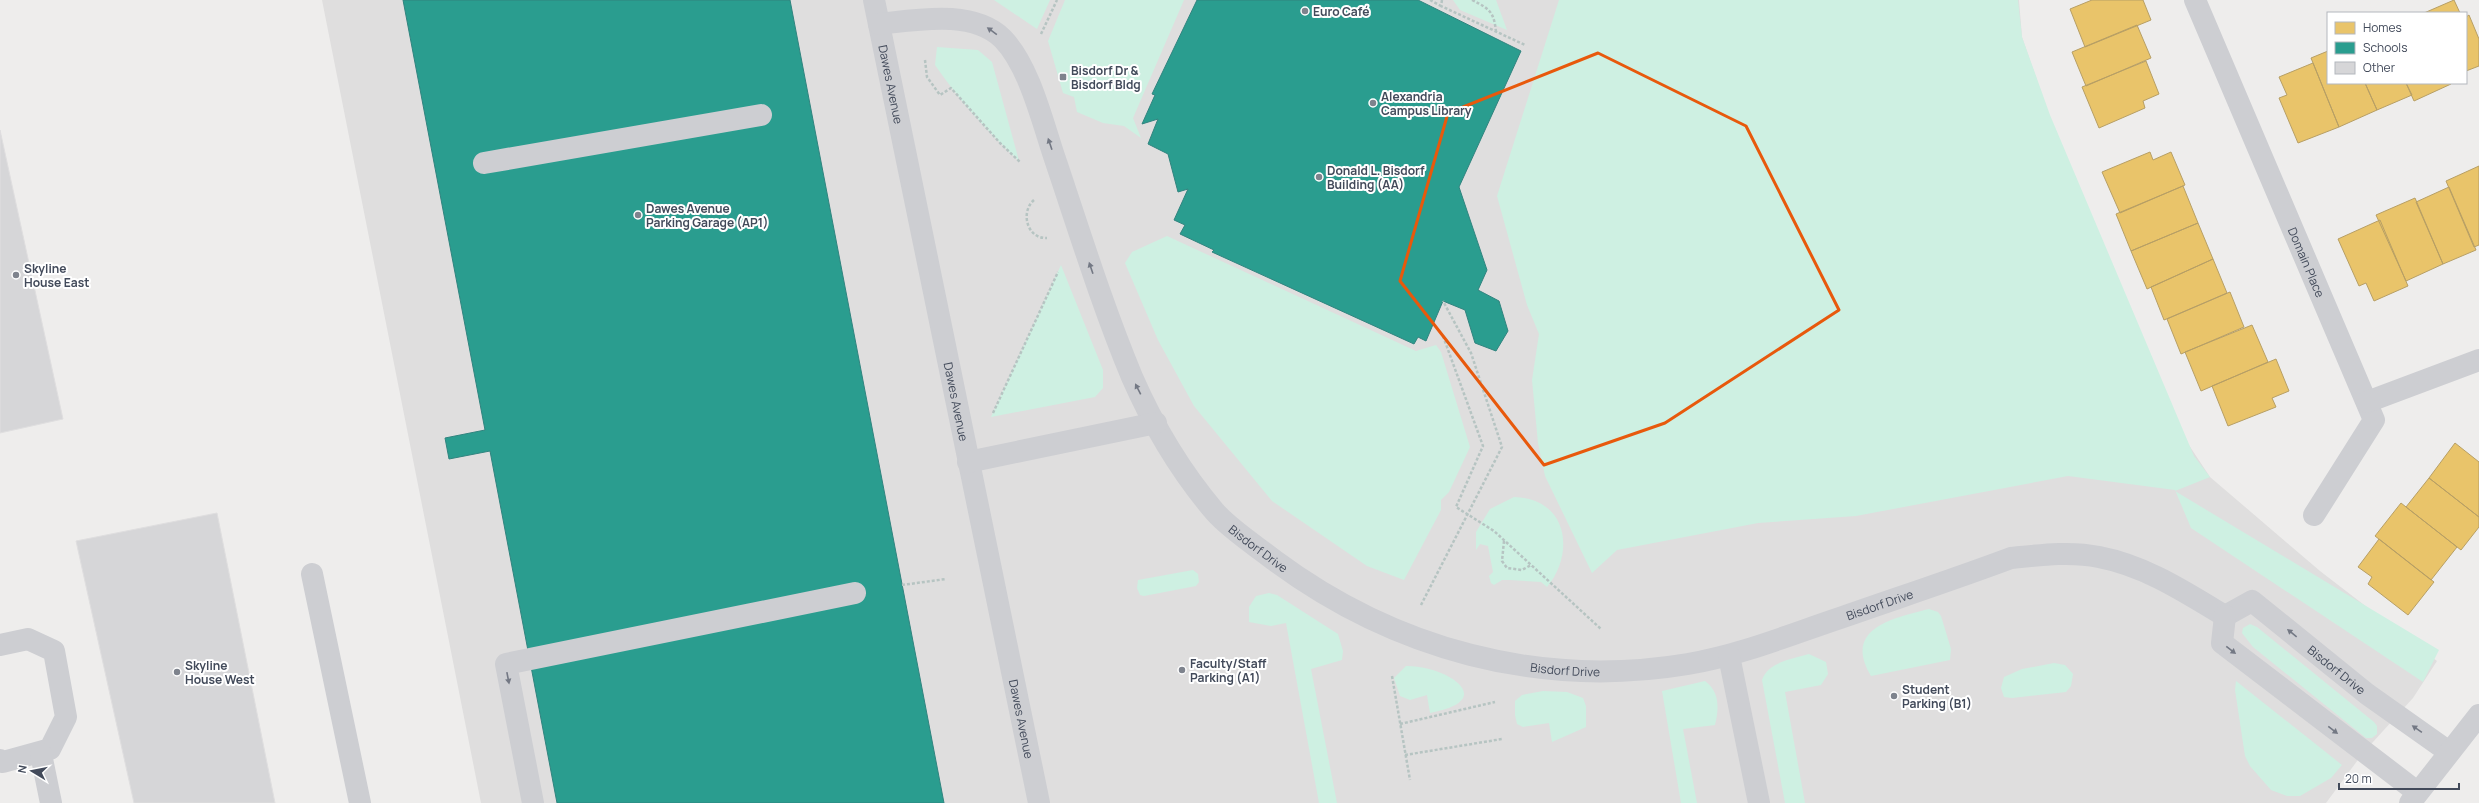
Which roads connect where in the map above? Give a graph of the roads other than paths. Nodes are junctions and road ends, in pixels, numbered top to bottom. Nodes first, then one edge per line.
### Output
1 (874, 0) edge
2 (2196, 0) edge
3 (879, 24) junction
4 (762, 115) dead end
5 (484, 163) dead end
6 (2479, 360) edge
7 (2367, 402) junction
8 (1156, 423) junction
9 (968, 462) junction
10 (2314, 515) dead end
11 (312, 574) dead end
12 (854, 593) dead end
13 (2225, 616) junction
14 (0, 645) edge
15 (1729, 656) junction
16 (2479, 715) edge
17 (2449, 752) junction
18 (41, 754) junction
19 (0, 760) edge
20 (2413, 797) edge
21 (51, 803) edge
22 (360, 803) edge
23 (533, 803) edge
24 (1039, 803) edge
25 (1759, 803) edge

1 - 3 street, Dawes Avenue
2 - 7 street, Domain Place
8 -> 3 street, Bisdorf Drive
3 - 9 street, Dawes Avenue
4 - 5 street
6 - 7 street
7 - 10 street, Domain Place
8 - 9 street
8 - 15 street, Bisdorf Drive
9 - 24 street, Dawes Avenue
11 - 22 street
12 -> 23 street
13 - 15 street, Bisdorf Drive
17 -> 13 street, Bisdorf Drive
13 -> 20 street
14 - 18 street
15 - 25 street
16 - 17 street
17 - 20 street
18 - 19 street
18 - 21 street

